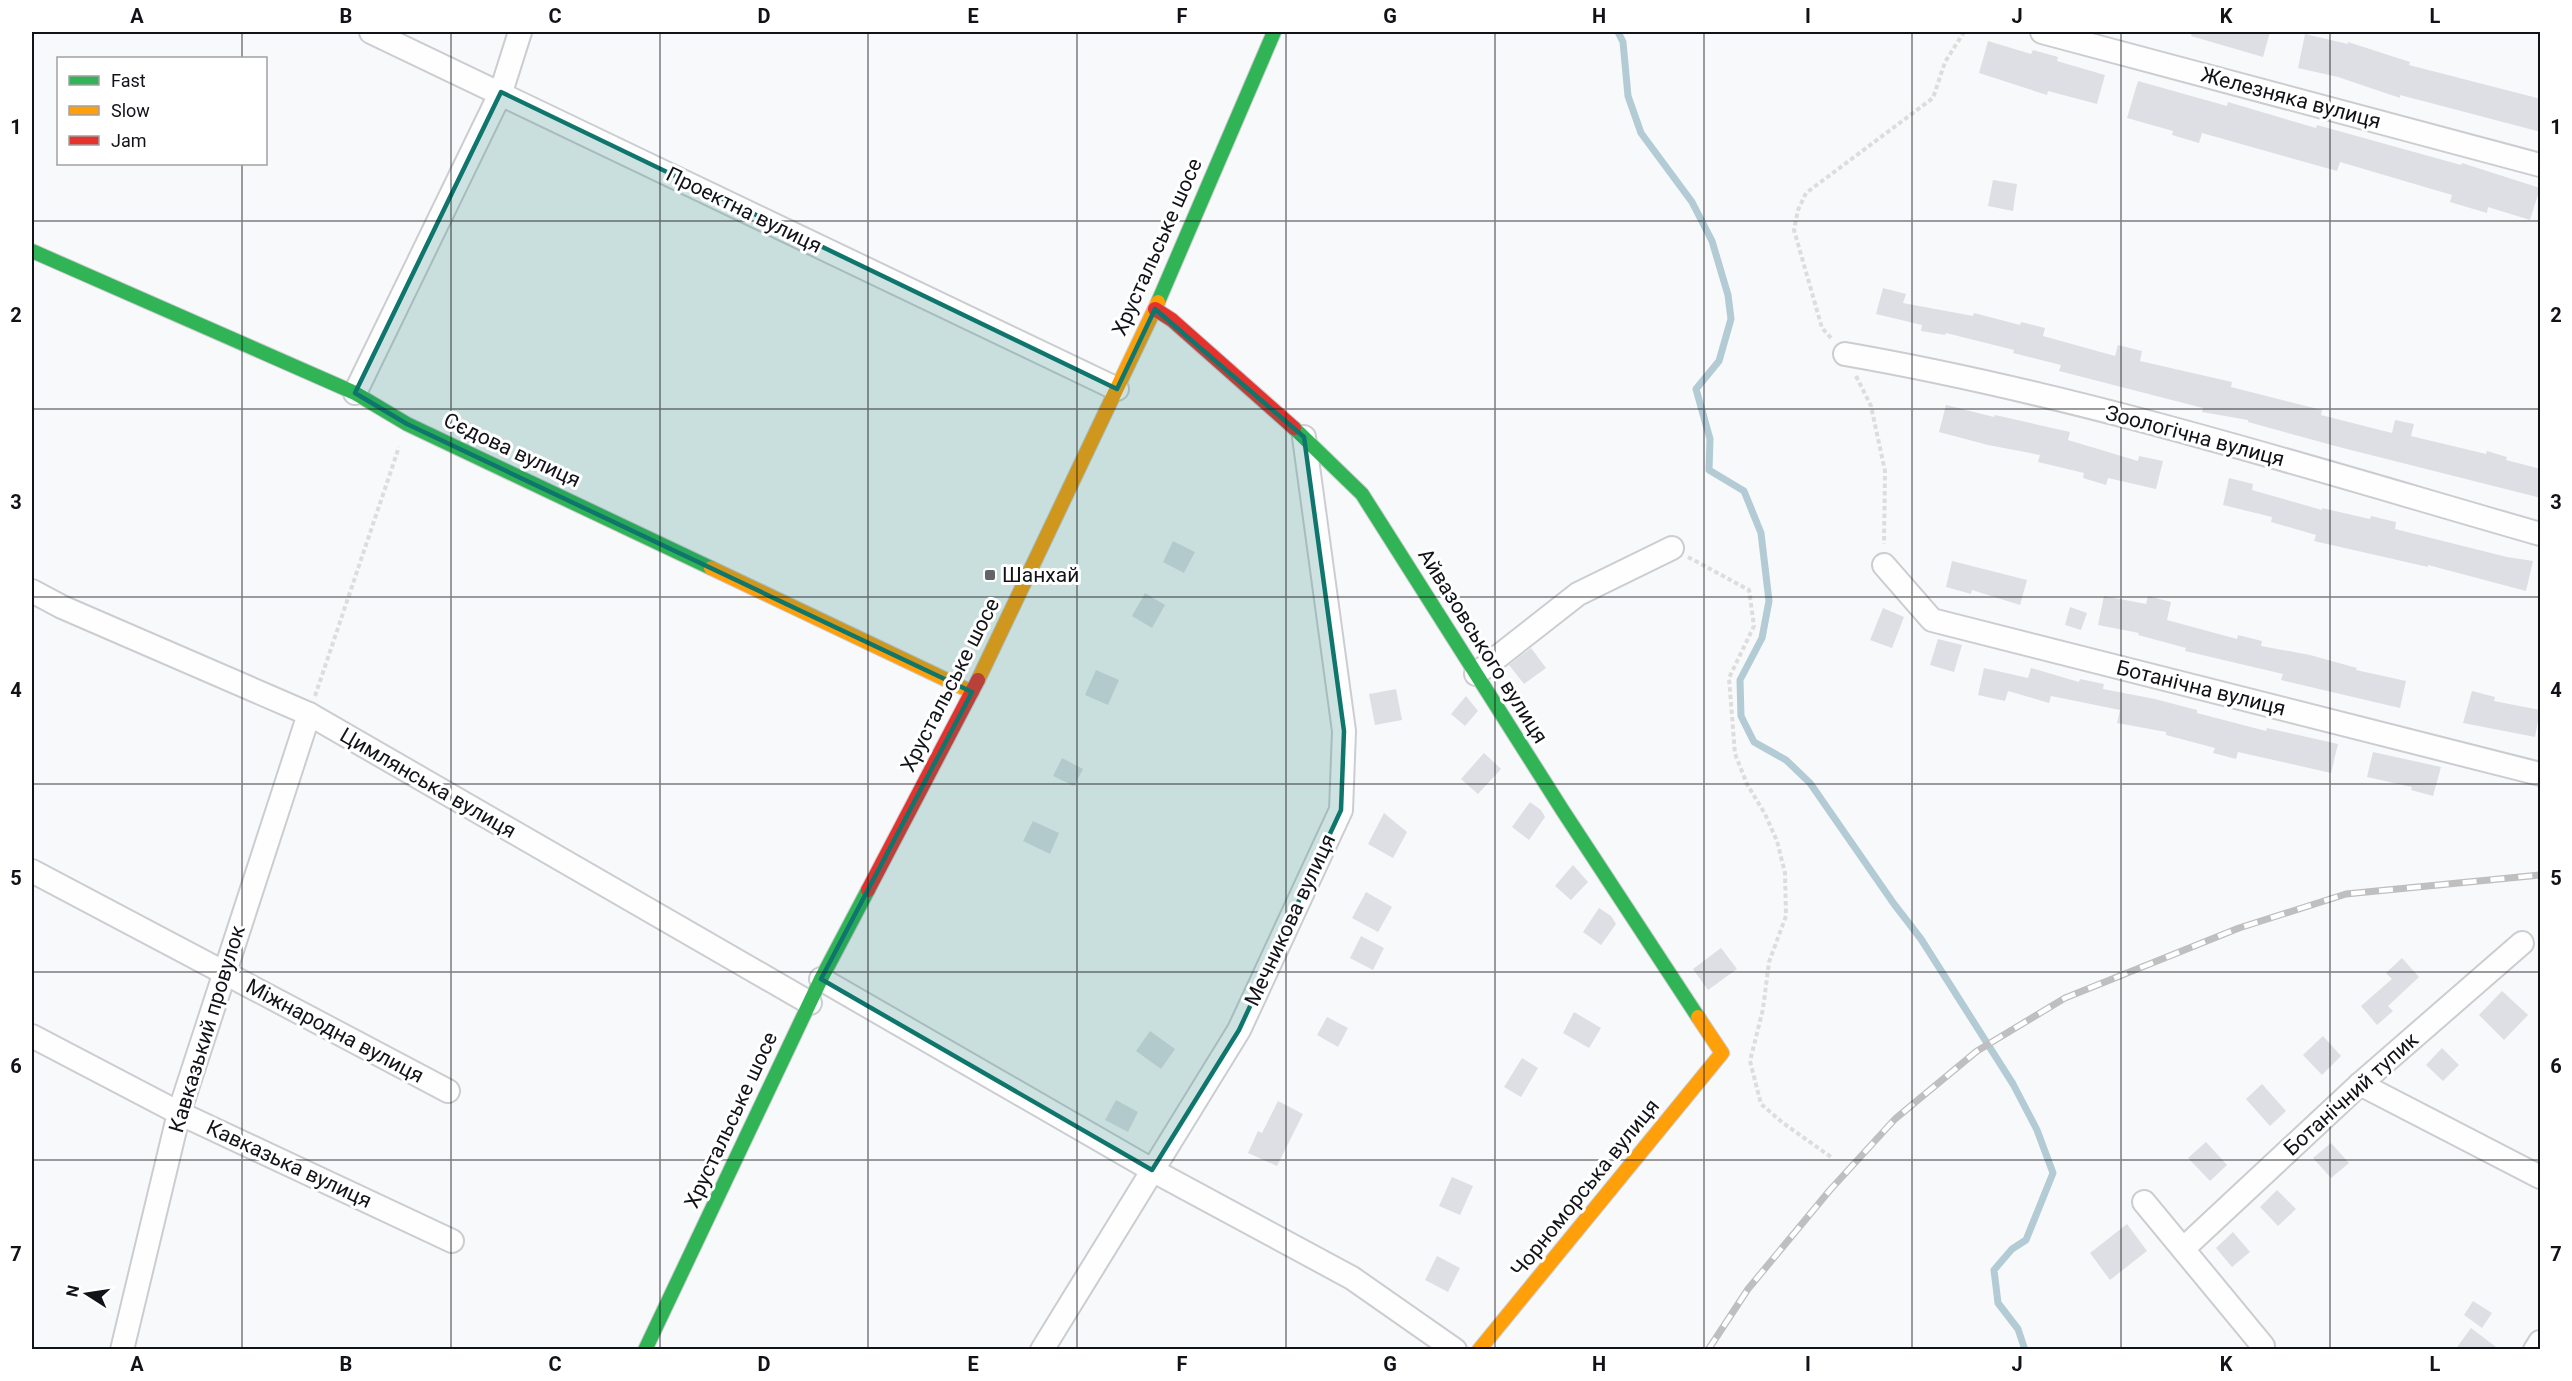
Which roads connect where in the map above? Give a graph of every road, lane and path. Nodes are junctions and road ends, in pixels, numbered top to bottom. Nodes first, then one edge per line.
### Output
1 (371, 32) edge
2 (520, 32) edge
3 (1964, 32) edge
4 (2042, 32) edge
5 (1265, 33) edge
6 (501, 92) junction
7 (2541, 165) edge
8 (32, 251) edge
9 (1155, 309) junction
10 (1845, 354) junction
11 (1117, 389) junction
12 (355, 393) junction
13 (407, 424) junction
14 (1304, 437) junction
15 (2541, 534) edge
16 (1672, 548) joint
17 (1884, 564) joint
18 (32, 591) edge
19 (1476, 674) junction
20 (972, 692) junction
21 (309, 714) junction
22 (2541, 774) edge
23 (32, 871) edge
24 (2522, 943) dead end
25 (224, 972) junction
26 (821, 979) junction
27 (810, 1003) junction
28 (32, 1036) edge
29 (1722, 1053) joint
30 (2360, 1083) junction
31 (448, 1091) dead end
32 (179, 1113) junction
33 (1831, 1157) dead end
34 (1152, 1170) junction
35 (2541, 1177) edge
36 (2144, 1202) dead end
37 (452, 1240) dead end
38 (2183, 1249) junction
39 (2541, 1342) edge
40 (2263, 1346) dead end
41 (122, 1350) edge
42 (645, 1350) edge
43 (1042, 1350) edge
44 (1455, 1350) edge
45 (1479, 1350) edge
46 (2535, 1350) edge

1 - 6 street, Проектна вулиця
2 - 6 street
3 - 10 path
4 - 7 street, Железняка вулиця
5 - 9 street, Хрустальське шосе
6 - 11 street, Проектна вулиця
6 - 12 street
8 - 12 street, Сєдова вулиця
9 - 11 street, Хрустальське шосе
9 - 14 street, Айвазовського вулиця
10 - 15 street, Зоологічна вулиця
10 - 17 path
11 - 20 street, Хрустальське шосе
12 - 13 street, Сєдова вулиця
13 - 20 street, Сєдова вулиця
13 - 21 path
14 - 19 street, Айвазовського вулиця
14 - 34 street, Мечникова вулиця
16 - 19 street
16 - 33 path
17 - 22 street, Ботанічна вулиця
18 - 21 street, Цимлянська вулиця
19 - 29 street, Айвазовського вулиця
20 - 26 street, Хрустальське шосе
21 - 25 street, Кавказький провулок
21 - 27 street, Цимлянська вулиця
23 - 25 street, Міжнародна вулиця
24 - 30 street, Ботанічний тупик
25 - 31 street, Міжнародна вулиця
25 - 32 street, Кавказький провулок
26 - 27 street, Хрустальське шосе
26 - 34 street
27 - 42 street, Хрустальське шосе
28 - 32 street, Кавказька вулиця
29 - 45 street, Чорноморська вулиця
30 - 35 street
30 - 38 street, Ботанічний тупик
32 - 37 street, Кавказька вулиця
32 - 41 street, Кавказький провулок
34 - 43 street, Мечникова вулиця
34 - 44 street
36 - 38 street
38 - 40 street
39 - 46 street

